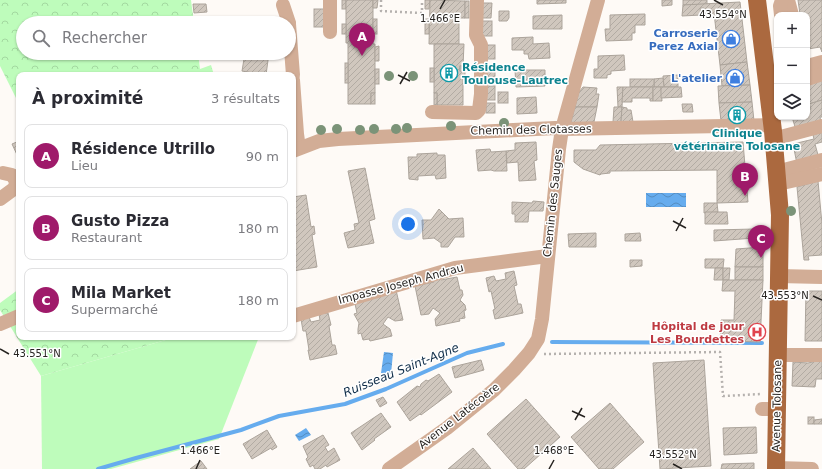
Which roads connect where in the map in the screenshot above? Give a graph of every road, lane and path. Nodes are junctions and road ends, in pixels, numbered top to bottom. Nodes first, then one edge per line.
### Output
1 (330, 0) edge
2 (381, 0) edge
3 (422, 0) edge
4 (477, 0) edge
5 (598, 0) edge
6 (757, 0) edge
7 (782, 0) edge
8 (788, 0) edge
9 (283, 5) dead end
10 (781, 12) edge
11 (791, 12) edge
12 (286, 16) edge
13 (330, 32) dead end
14 (810, 56) edge
15 (822, 56) edge
16 (292, 60) edge
17 (822, 62) edge
18 (810, 65) edge
19 (293, 72) edge
20 (772, 74) edge
21 (822, 74) edge
22 (810, 78) edge
23 (773, 96) edge
24 (432, 112) dead end
25 (296, 120) edge
26 (822, 126) edge
27 (562, 129) junction
28 (773, 132) junction
29 (296, 150) edge
30 (822, 160) edge
31 (2, 173) dead end
32 (822, 174) edge
33 (777, 178) junction
34 (0, 199) edge
35 (548, 256) junction
36 (778, 276) junction
37 (822, 277) edge
38 (296, 315) edge
39 (16, 317) edge
40 (0, 324) edge
41 (538, 338) joint
42 (778, 350) junction
43 (822, 355) edge
44 (522, 368) junction
45 (764, 394) dead end
46 (391, 468) edge
47 (776, 468) edge
48 (812, 469) edge

1 - 13 street
2 - 3 path
4 - 24 street
5 - 27 street, Chemin des Sauges
6 - 20 main road, Avenue Tolosane
7 - 10 street
8 - 11 street
9 - 12 street
14 - 15 street
16 - 19 street
17 - 18 street
20 - 23 main road, Avenue Tolosane
21 - 22 street
23 - 28 main road, Avenue Tolosane
25 - 29 street
26 - 28 street, Chemin des Clotasses
27 - 28 street, Chemin des Clotasses
27 - 29 street, Chemin des Clotasses
27 - 35 street, Chemin des Sauges
28 - 33 main road, Avenue Tolosane
30 - 33 street
31 - 34 street
32 - 33 street
33 - 36 main road, Avenue Tolosane
35 - 38 street, Impasse Joseph Andrau
35 - 41 street, Chemin des Sauges
36 - 37 street
36 - 42 main road, Avenue Tolosane
39 - 40 street
41 - 44 street, Avenue Latécoère
42 - 43 street
42 - 47 main road, Avenue Tolosane
44 - 45 path
44 - 46 street, Avenue Latécoère
47 - 48 street

